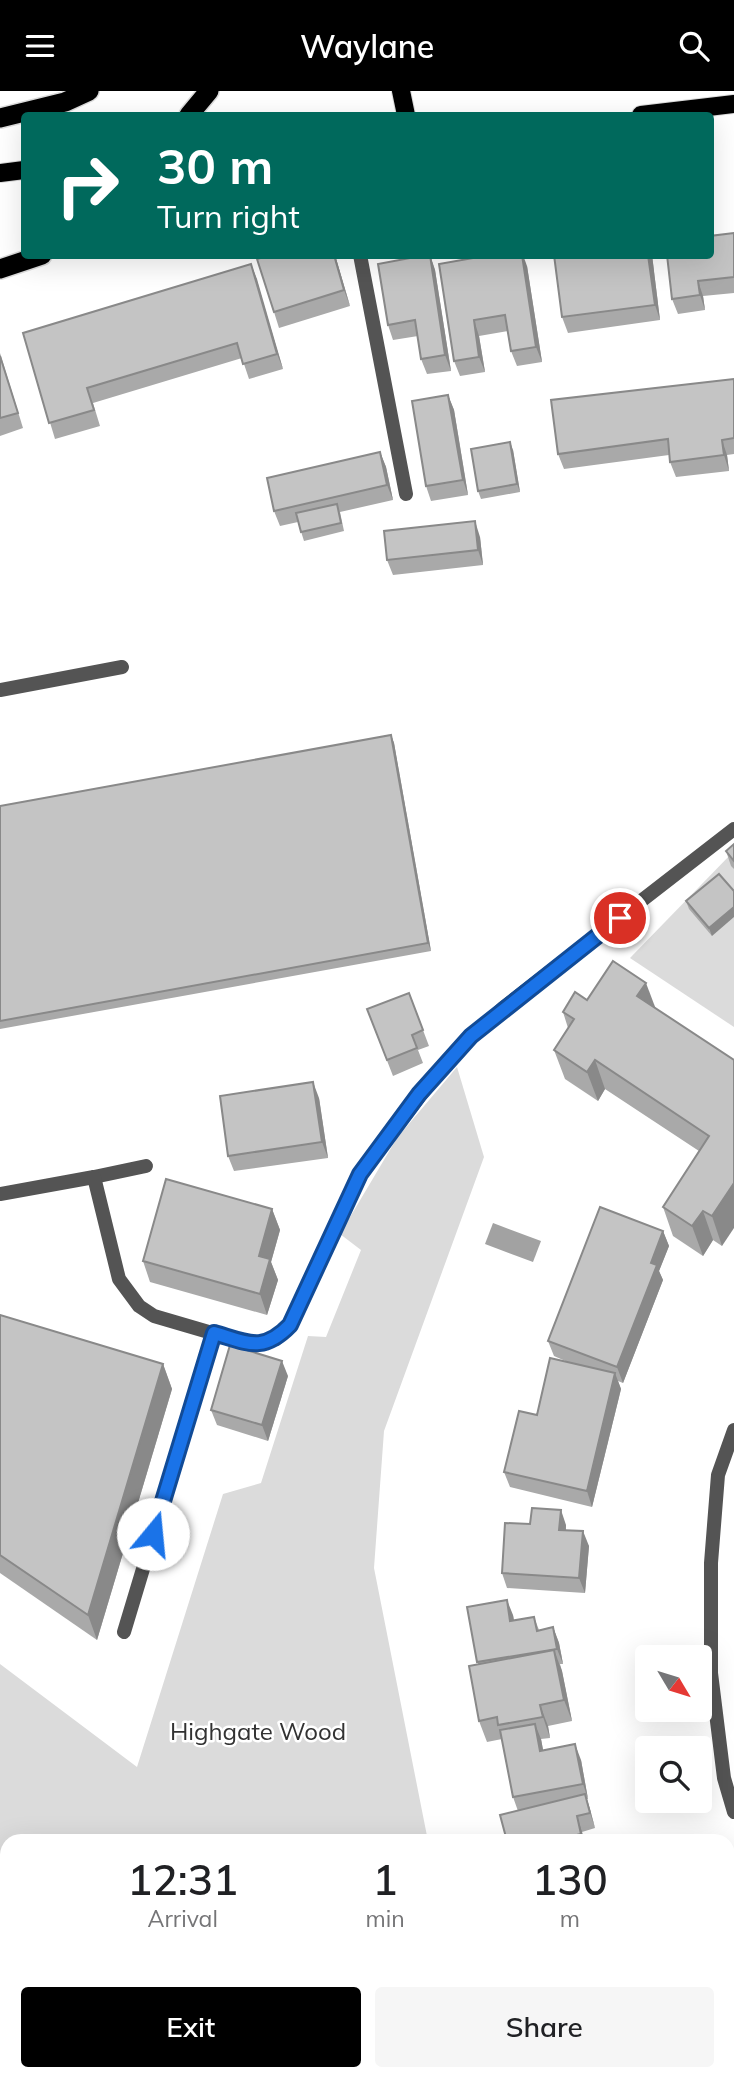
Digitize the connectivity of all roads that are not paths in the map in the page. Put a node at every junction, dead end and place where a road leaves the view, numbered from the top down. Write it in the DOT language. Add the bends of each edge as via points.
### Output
graph roads {
  1 [pos="89,91"];
  2 [pos="209,91"];
  3 [pos="401,91"];
  4 [pos="734,104"];
  5 [pos="24,112"];
  6 [pos="192,112"];
  7 [pos="404,112"];
  8 [pos="666,112"];
  9 [pos="21,113"];
  10 [pos="0,118"];
  11 [pos="21,170"];
  12 [pos="0,173"];
  13 [pos="30,259"];
  14 [pos="361,259"];
  15 [pos="0,269"];
  16 [pos="406,493"];
  17 [pos="122,667"];
  18 [pos="0,690"];
  19 [pos="734,829"];
  20 [pos="146,1166"];
  21 [pos="94,1177"];
  22 [pos="0,1194"];
  23 [pos="214,1333"];
  24 [pos="734,1430"];
  25 [pos="124,1632"];
  26 [pos="734,1812"];
  1 -- 5 [label="highway"];
  2 -- 6 [label="highway"];
  3 -- 7 [label="main road"];
  4 -- 8 [label="main road"];
  9 -- 10 [label="highway"];
  11 -- 12 [label="main road"];
  13 -- 15 [label="highway"];
  14 -- 16 [label="street"];
  17 -- 18 [label="street"];
  19 -- 23 [label="street" via="503,1008 446,1062 360,1174 290,1325 276,1339 253,1345"];
  20 -- 21 [label="street"];
  21 -- 22 [label="street"];
  21 -- 23 [label="street" via="114,1264 128,1293 154,1315"];
  23 -- 25 [label="street"];
  24 -- 26 [label="street" via="718,1475 711,1563 711,1672 724,1778"];
}
